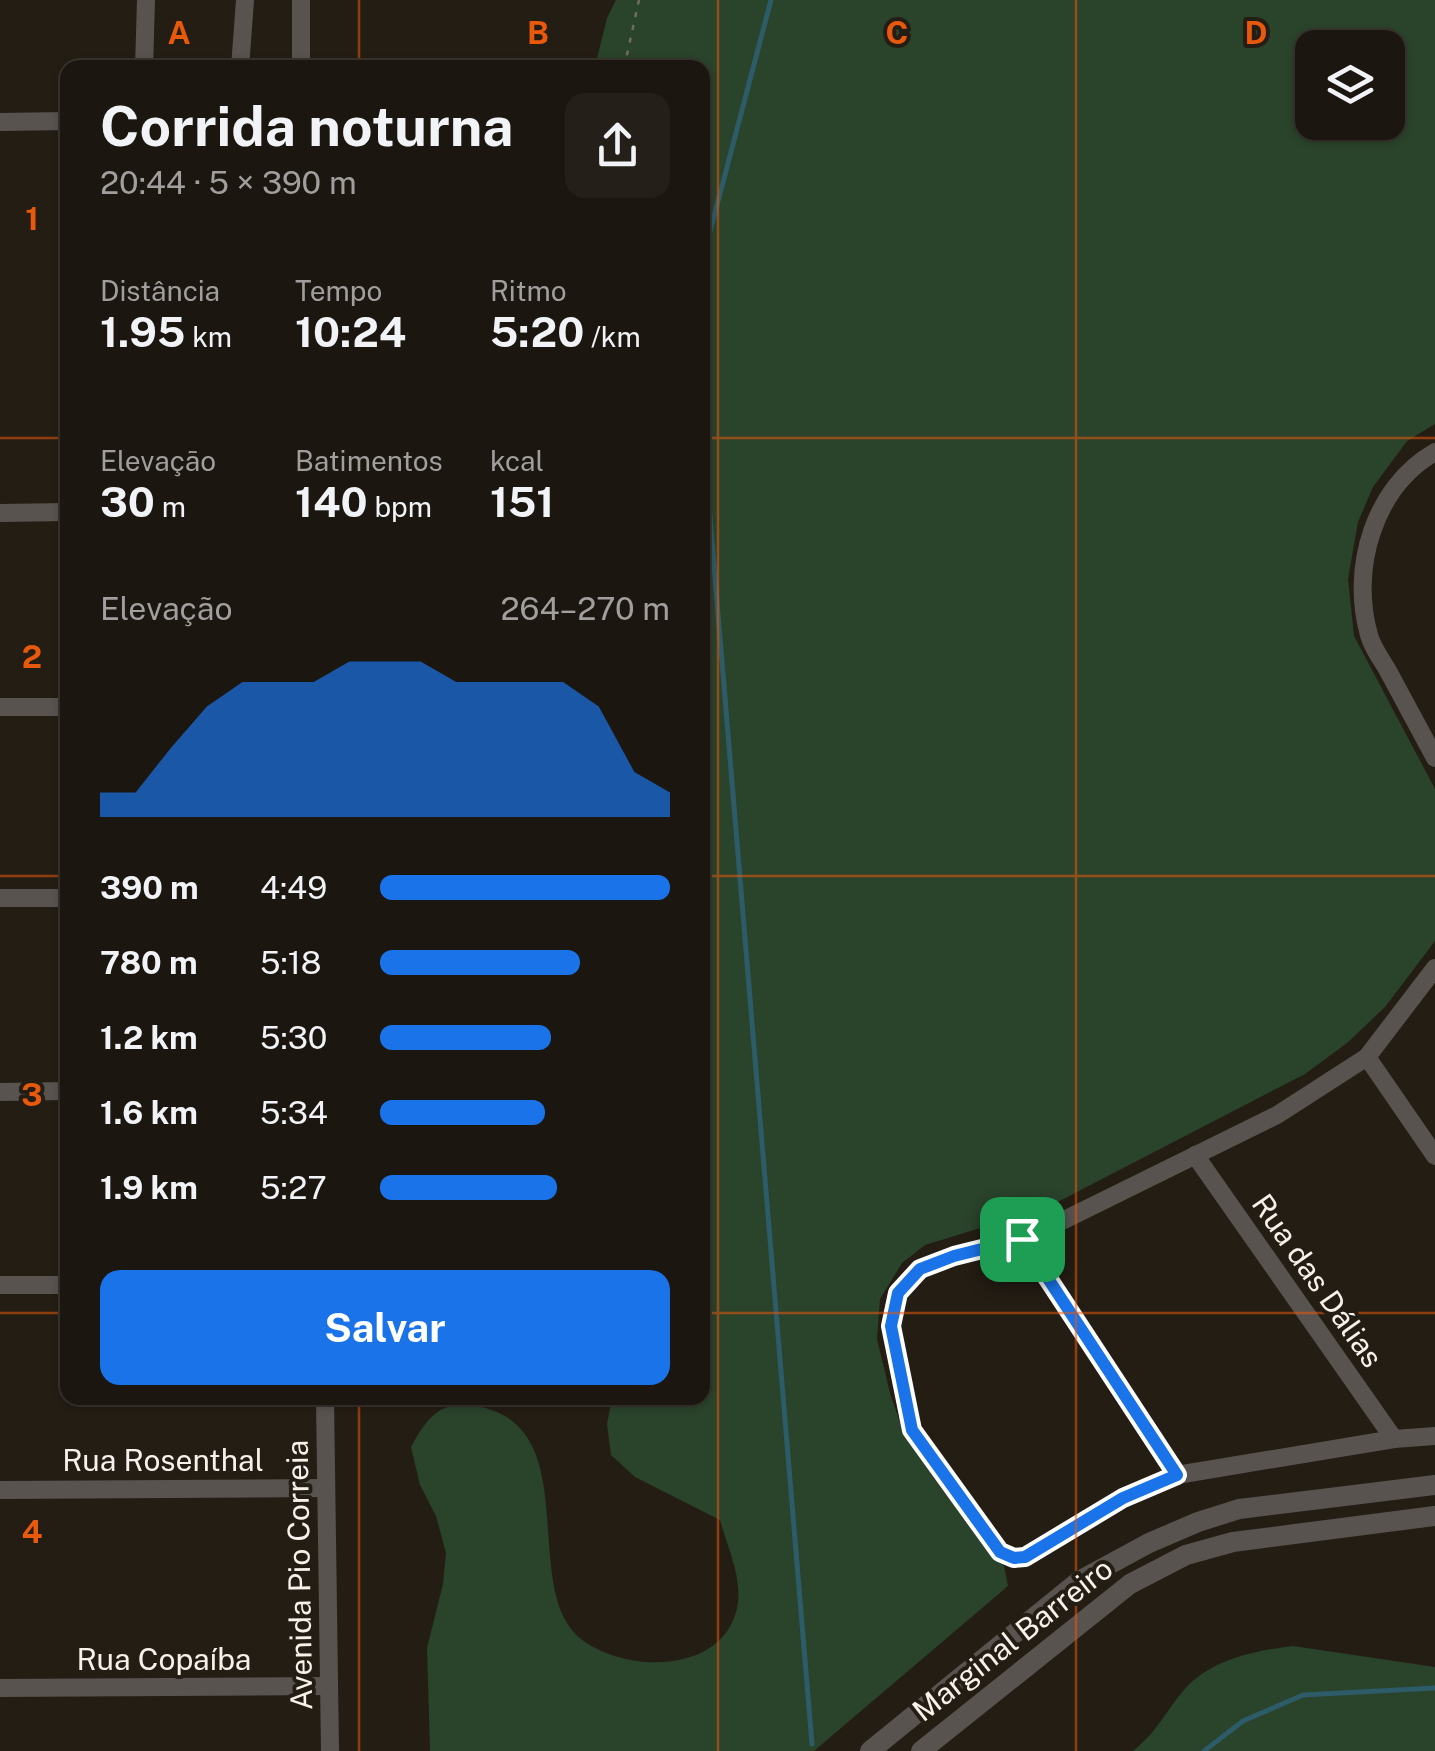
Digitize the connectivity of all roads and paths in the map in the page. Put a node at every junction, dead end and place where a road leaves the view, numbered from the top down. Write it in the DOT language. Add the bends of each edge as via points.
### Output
graph roads {
  1 [pos="146,0"];
  2 [pos="245,0"];
  3 [pos="301,0"];
  4 [pos="639,0"];
  5 [pos="144,60"];
  6 [pos="241,60"];
  7 [pos="301,60"];
  8 [pos="626,60"];
  9 [pos="60,121"];
  10 [pos="0,122"];
  11 [pos="1435,452"];
  12 [pos="60,512"];
  13 [pos="0,513"];
  14 [pos="0,706"];
  15 [pos="60,707"];
  16 [pos="1435,758"];
  17 [pos="0,898"];
  18 [pos="60,898"];
  19 [pos="1435,968"];
  20 [pos="1366,1058"];
  21 [pos="60,1091"];
  22 [pos="0,1092"];
  23 [pos="1195,1155"];
  24 [pos="1435,1156"];
  25 [pos="1022,1239"];
  26 [pos="0,1285"];
  27 [pos="60,1285"];
  28 [pos="325,1405"];
  29 [pos="1435,1436"];
  30 [pos="1394,1439"];
  31 [pos="1177,1475"];
  32 [pos="1435,1485"];
  33 [pos="326,1488"];
  34 [pos="0,1490"];
  35 [pos="1435,1516"];
  36 [pos="328,1686"];
  37 [pos="0,1688"];
  38 [pos="330,1751"];
  39 [pos="870,1751"];
  40 [pos="920,1751"];
  1 -- 5 [label="street"];
  2 -- 6 [label="street"];
  3 -- 7 [label="street"];
  4 -- 8 [label="path"];
  9 -- 10 [label="street"];
  11 -- 16 [label="street" via="1413,465 1385,500 1366,546 1364,589 1369,636"];
  12 -- 13 [label="street"];
  14 -- 15 [label="street"];
  17 -- 18 [label="street"];
  19 -- 20 [label="street"];
  20 -- 23 [label="street" via="1276,1116"];
  20 -- 24 [label="street"];
  21 -- 22 [label="street"];
  23 -- 25 [label="street"];
  23 -- 30 [label="street, Rua das Dálias"];
  25 -- 31 [label="street"];
  25 -- 31 [label="street" via="920,1269 898,1293 891,1326 912,1430 1000,1552 1014,1558"];
  26 -- 27 [label="street"];
  28 -- 33 [label="street, Avenida Pio Correia"];
  29 -- 30 [label="street"];
  30 -- 31 [label="street"];
  32 -- 39 [label="street, Marginal Barreiro" via="1239,1509 1148,1543 1079,1581"];
  33 -- 34 [label="street, Rua Rosenthal"];
  33 -- 36 [label="street, Avenida Pio Correia"];
  35 -- 40 [label="street, Marginal Barreiro" via="1186,1554 1130,1584"];
  36 -- 37 [label="street, Rua Copaíba"];
  36 -- 38 [label="street, Avenida Pio Correia"];
}
